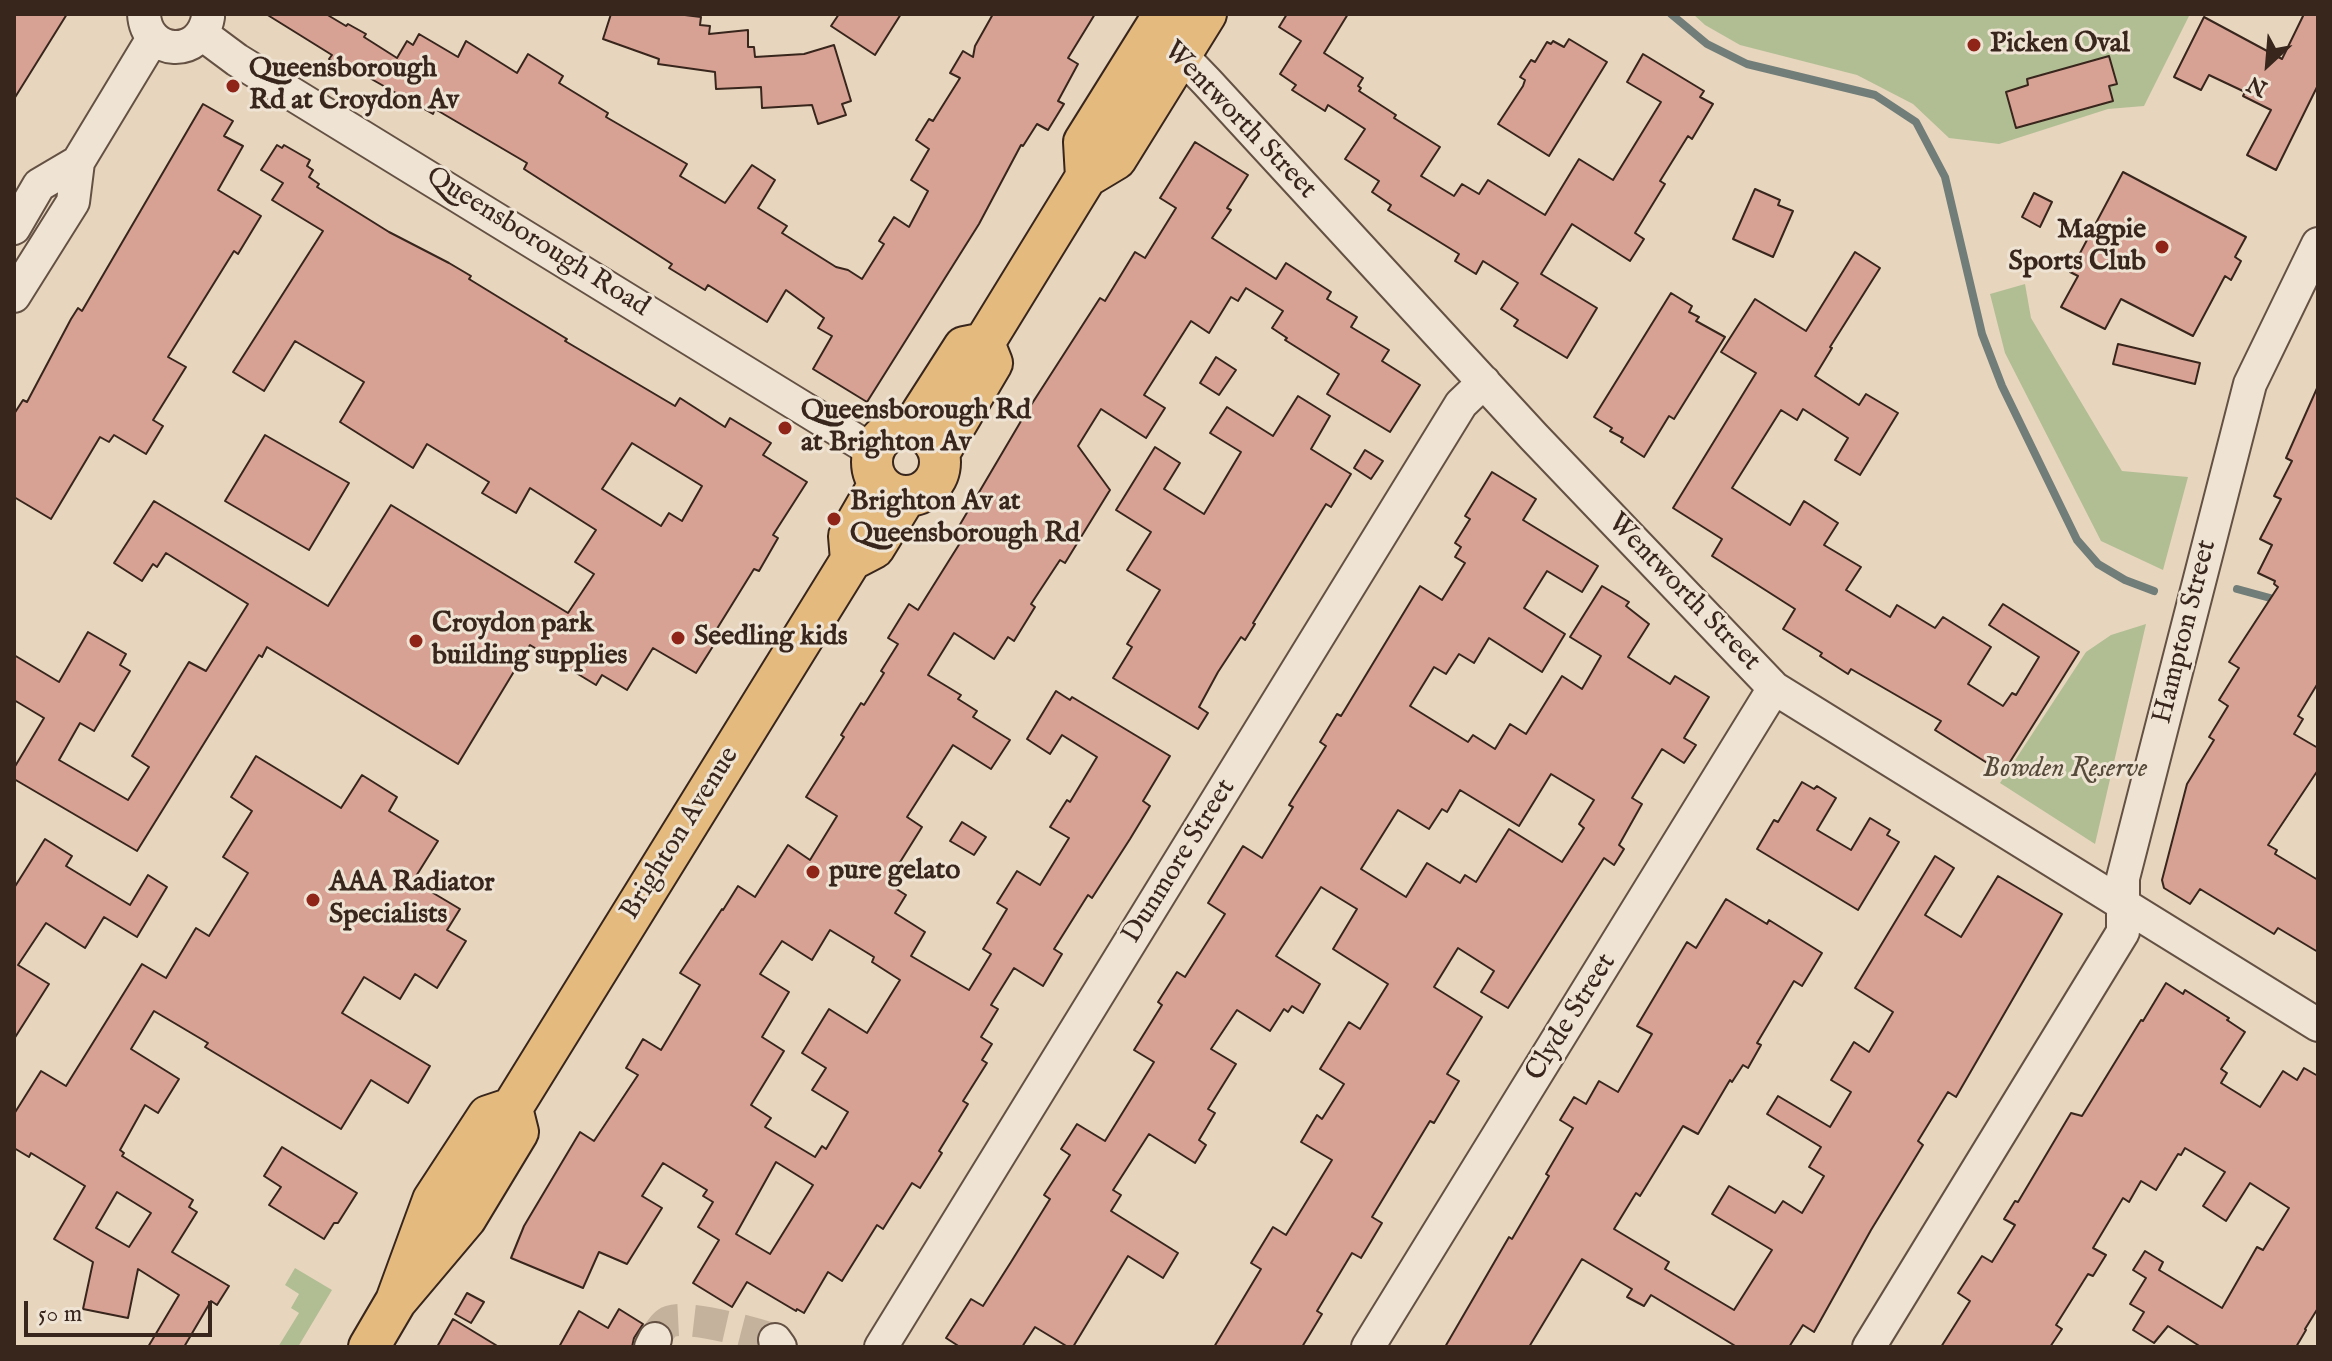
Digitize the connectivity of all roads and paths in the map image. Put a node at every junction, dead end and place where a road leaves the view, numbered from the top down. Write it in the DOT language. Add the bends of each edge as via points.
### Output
graph roads {
  1 [pos="1206,14"];
  2 [pos="205,24"];
  3 [pos="148,26"];
  4 [pos="1166,34"];
  5 [pos="78,162"];
  6 [pos="14,228"];
  7 [pos="2318,244"];
  8 [pos="14,296"];
  9 [pos="1484,382"];
  10 [pos="925,440"];
  11 [pos="886,477"];
  12 [pos="1774,688"];
  13 [pos="2124,905"];
  14 [pos="2318,1025"];
  15 [pos="369,1347"];
  16 [pos="881,1347"];
  17 [pos="1368,1347"];
  18 [pos="1869,1347"];
  1 -- 4 [label="main road"];
  2 -- 3 [label="street" via="195,41 178,47 169,47"];
  2 -- 11 [label="street, Queensborough Road" via="237,60"];
  3 -- 5 [label="street"];
  4 -- 9 [label="street, Wentworth Street"];
  4 -- 10 [label="main road" via="1084,142 1086,177 984,343 964,347"];
  5 -- 6 [label="street" via="39,185"];
  5 -- 8 [label="street" via="73,202"];
  7 -- 13 [label="street, Hampton Street" via="2250,384 2123,878"];
  9 -- 12 [label="street, Wentworth Street"];
  9 -- 16 [label="street, Dunmore Street" via="1461,404"];
  10 -- 11 [label="main road" via="902,428 884,435"];
  10 -- 11 [label="main road" via="940,463 926,490"];
  11 -- 15 [label="main road, Brighton Avenue" via="874,548 851,560 512,1108 488,1116 433,1200 396,1301"];
  12 -- 13 [label="street, Wentworth Street"];
  12 -- 17 [label="street, Clyde Street"];
  13 -- 14 [label="street, Wentworth Street"];
  13 -- 18 [label="street, Hampton Street" via="2120,938"];
}
